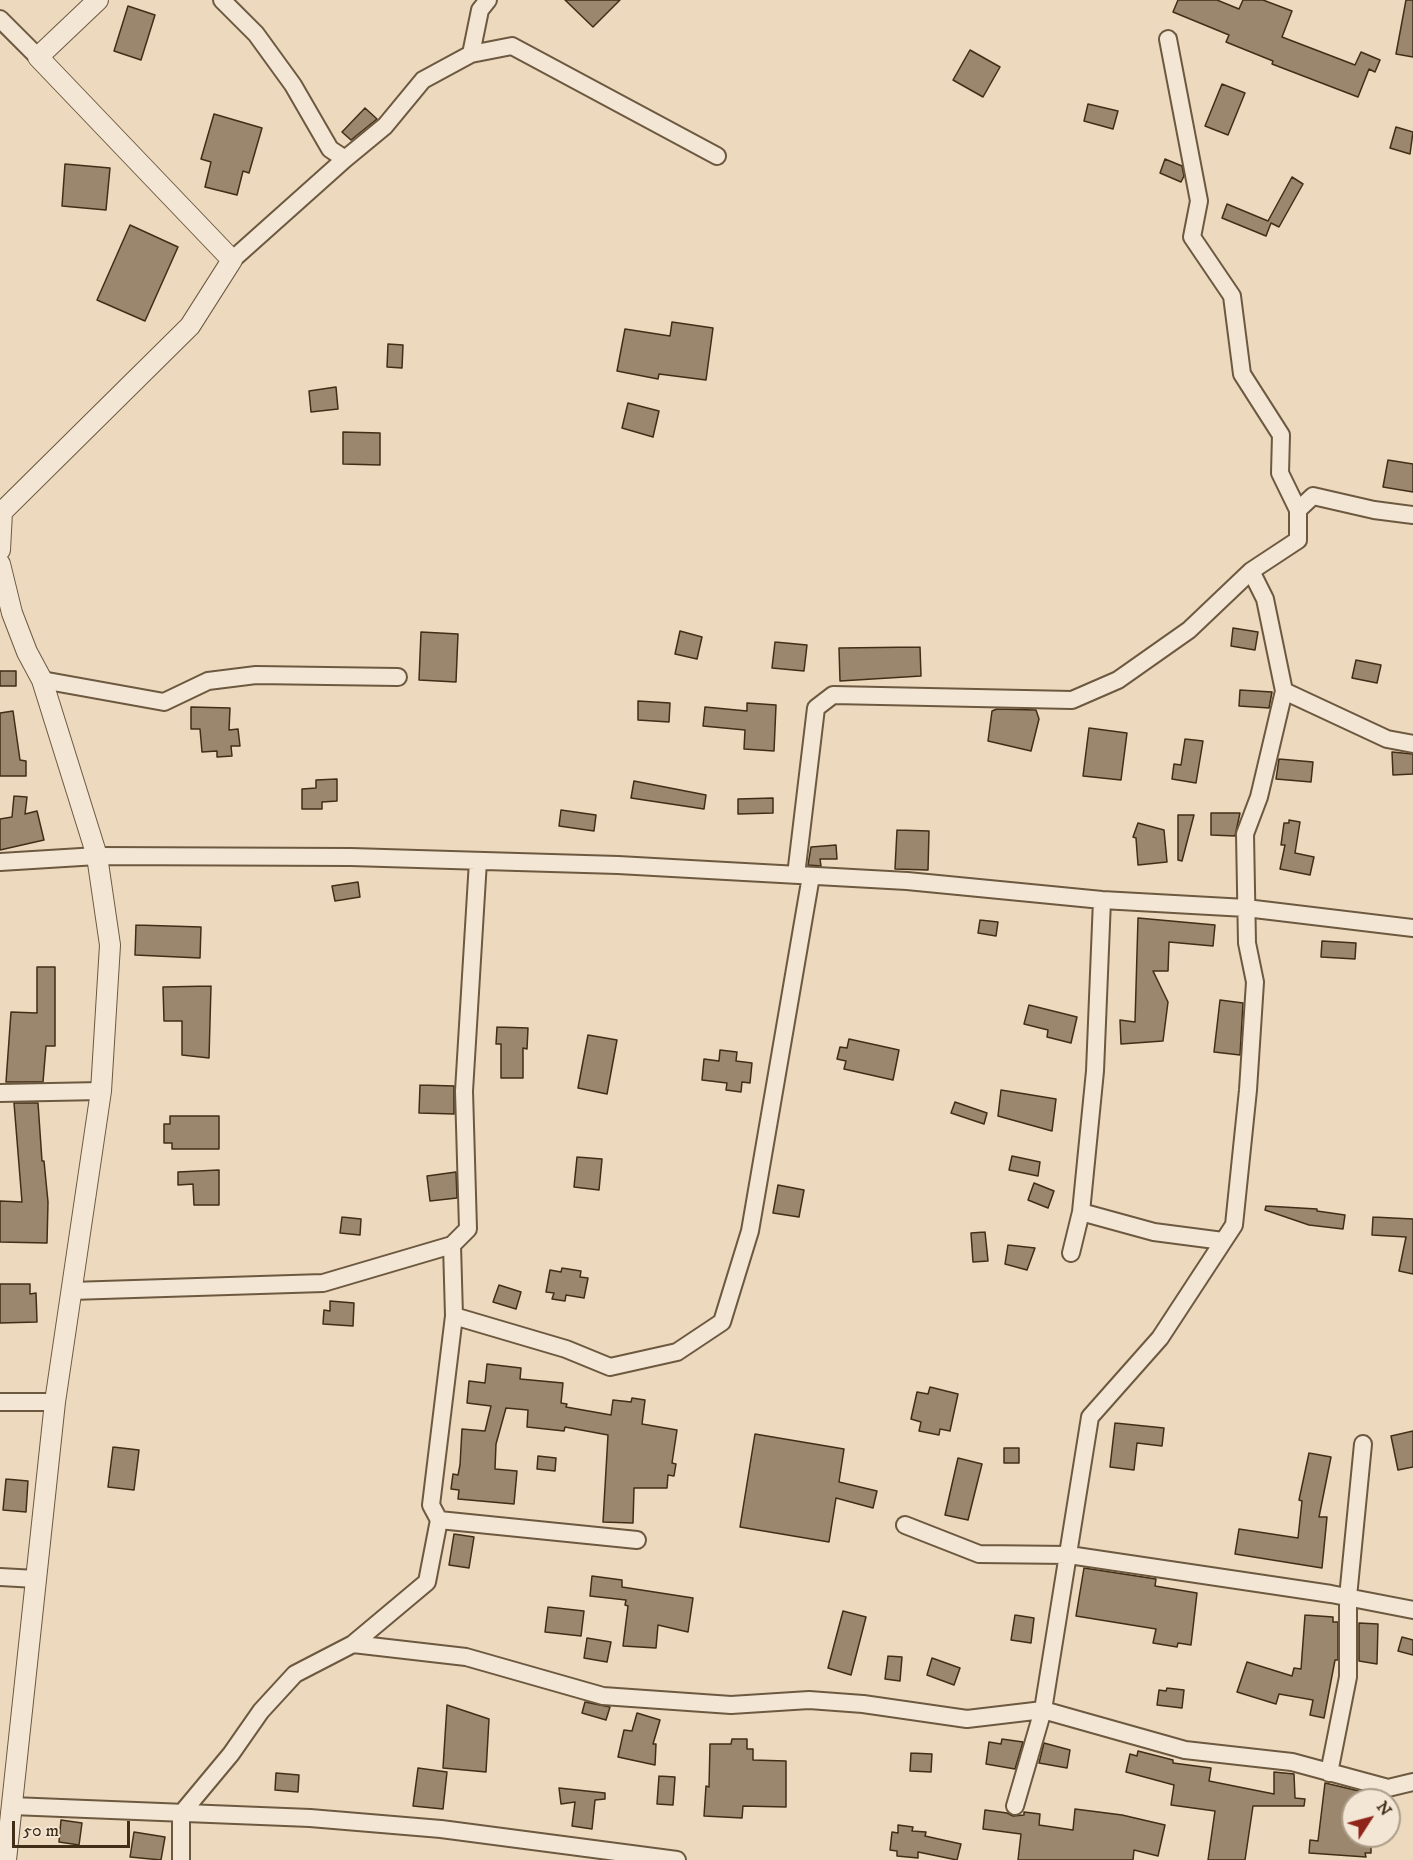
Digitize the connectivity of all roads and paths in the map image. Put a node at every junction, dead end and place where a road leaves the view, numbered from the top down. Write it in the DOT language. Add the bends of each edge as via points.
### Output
graph roads {
  1 [pos="98,0"];
  2 [pos="222,0"];
  3 [pos="488,0"];
  4 [pos="0,19"];
  5 [pos="1168,39"];
  6 [pos="471,54"];
  7 [pos="38,57"];
  8 [pos="717,156"];
  9 [pos="345,159"];
  10 [pos="232,260"];
  11 [pos="1298,510"];
  12 [pos="1413,515"];
  13 [pos="0,550"];
  14 [pos="0,564"];
  15 [pos="1251,571"];
  16 [pos="6,617"];
  17 [pos="398,677"];
  18 [pos="42,680"];
  19 [pos="1284,691"];
  20 [pos="1413,744"];
  21 [pos="97,856"];
  22 [pos="478,861"];
  23 [pos="0,862"];
  24 [pos="803,875"];
  25 [pos="1102,900"];
  26 [pos="1246,908"];
  27 [pos="1413,928"];
  28 [pos="101,1091"];
  29 [pos="0,1093"];
  30 [pos="1081,1212"];
  31 [pos="1223,1241"];
  32 [pos="452,1245"];
  33 [pos="1071,1253"];
  34 [pos="71,1291"];
  35 [pos="454,1316"];
  36 [pos="0,1402"];
  37 [pos="55,1402"];
  38 [pos="1363,1444"];
  39 [pos="439,1520"];
  40 [pos="905,1525"];
  41 [pos="638,1540"];
  42 [pos="1069,1555"];
  43 [pos="0,1576"];
  44 [pos="36,1579"];
  45 [pos="1348,1597"];
  46 [pos="1413,1610"];
  47 [pos="353,1644"];
  48 [pos="1042,1710"];
  49 [pos="1329,1773"];
  50 [pos="1413,1782"];
  51 [pos="12,1806"];
  52 [pos="1015,1806"];
  53 [pos="181,1814"];
  54 [pos="6,1860"];
  55 [pos="181,1860"];
  56 [pos="677,1860"];
  1 -- 7 [label="street"];
  2 -- 9 [label="street" via="256,34 293,85 330,149"];
  3 -- 6 [label="street" via="480,10"];
  4 -- 7 [label="street"];
  5 -- 11 [label="street" via="1199,201 1192,237 1232,296 1242,374 1281,435 1280,473"];
  6 -- 8 [label="street" via="512,46"];
  6 -- 9 [label="street" via="423,80 385,126"];
  7 -- 10 [label="street"];
  9 -- 10 [label="street"];
  10 -- 13 [label="street" via="190,327 2,512"];
  11 -- 12 [label="street" via="1313,496"];
  11 -- 15 [label="street" via="1298,540"];
  14 -- 16 [label="street"];
  15 -- 19 [label="street" via="1265,599"];
  15 -- 24 [label="street" via="1190,630 1118,680 1072,700 832,695 816,708"];
  16 -- 18 [label="street"];
  17 -- 18 [label="street" via="256,675 208,681 164,702"];
  18 -- 21 [label="street"];
  19 -- 20 [label="street" via="1387,739"];
  19 -- 26 [label="street" via="1259,798 1245,834"];
  21 -- 22 [label="street"];
  21 -- 23 [label="street"];
  21 -- 28 [label="street" via="110,945"];
  22 -- 24 [label="street"];
  22 -- 32 [label="street" via="464,1091 468,1229"];
  24 -- 25 [label="street"];
  24 -- 35 [label="street" via="750,1231 722,1322 677,1352 610,1367 566,1349"];
  25 -- 26 [label="street"];
  25 -- 30 [label="street" via="1095,1071"];
  26 -- 27 [label="street"];
  26 -- 31 [label="street" via="1247,943 1255,982 1249,1069 1234,1224"];
  28 -- 29 [label="street"];
  28 -- 34 [label="street"];
  30 -- 31 [label="street" via="1154,1232"];
  30 -- 33 [label="street"];
  31 -- 42 [label="street" via="1160,1338 1090,1417"];
  32 -- 34 [label="street" via="323,1283"];
  32 -- 35 [label="street"];
  34 -- 37 [label="street"];
  35 -- 39 [label="street" via="431,1505"];
  36 -- 37 [label="street"];
  37 -- 44 [label="street"];
  38 -- 45 [label="street"];
  39 -- 41 [label="street"];
  39 -- 47 [label="street" via="427,1582"];
  40 -- 42 [label="street" via="979,1554"];
  42 -- 45 [label="street"];
  42 -- 48 [label="street"];
  43 -- 44 [label="street"];
  44 -- 51 [label="street"];
  45 -- 46 [label="street"];
  45 -- 49 [label="street" via="1348,1677"];
  47 -- 48 [label="street" via="466,1657 603,1696 732,1705 809,1700 967,1719"];
  47 -- 53 [label="street" via="295,1674 261,1711"];
  48 -- 49 [label="street" via="1185,1750 1292,1762"];
  48 -- 52 [label="street"];
  49 -- 50 [label="street" via="1388,1788"];
  51 -- 53 [label="street"];
  51 -- 54 [label="street"];
  53 -- 55 [label="street"];
  53 -- 56 [label="street" via="310,1818 441,1829"];
}
